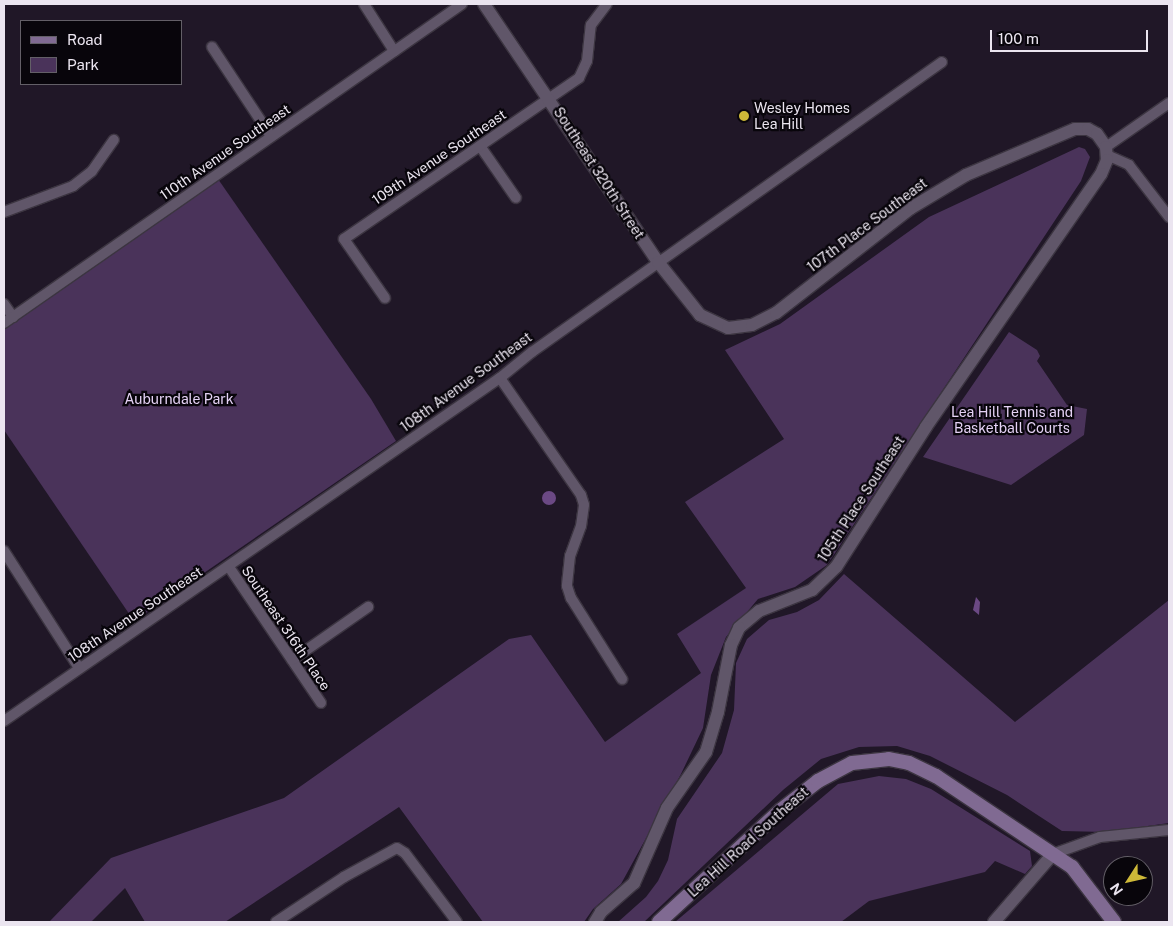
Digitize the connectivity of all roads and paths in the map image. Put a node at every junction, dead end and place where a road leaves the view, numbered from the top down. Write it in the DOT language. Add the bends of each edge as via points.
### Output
graph roads {
  1 [pos="364,4"];
  2 [pos="462,4"];
  3 [pos="484,4"];
  4 [pos="607,4"];
  5 [pos="212,47"];
  6 [pos="394,51"];
  7 [pos="942,62"];
  8 [pos="550,98"];
  9 [pos="1169,104"];
  10 [pos="271,136"];
  11 [pos="114,140"];
  12 [pos="480,146"];
  13 [pos="1106,151"];
  14 [pos="516,198"];
  15 [pos="4,212"];
  16 [pos="1169,217"];
  17 [pos="658,262"];
  18 [pos="385,298"];
  19 [pos="4,304"];
  20 [pos="13,317"];
  21 [pos="4,323"];
  22 [pos="728,328"];
  23 [pos="500,378"];
  24 [pos="4,551"];
  25 [pos="229,567"];
  26 [pos="368,608"];
  27 [pos="292,660"];
  28 [pos="79,668"];
  29 [pos="622,679"];
  30 [pos="321,703"];
  31 [pos="4,721"];
  32 [pos="1169,830"];
  33 [pos="1054,854"];
  34 [pos="276,922"];
  35 [pos="457,922"];
  36 [pos="595,922"];
  37 [pos="659,922"];
  38 [pos="994,922"];
  39 [pos="1114,922"];
  1 -- 6 [label="street"];
  2 -- 6 [label="street, 110th Avenue Southeast"];
  3 -- 8 [label="street, Southeast 320th Street"];
  4 -- 8 [label="street, 109th Avenue Southeast" via="591,25 587,61 579,78"];
  5 -- 10 [label="street"];
  6 -- 10 [label="street, 110th Avenue Southeast"];
  7 -- 17 [label="street, 108th Avenue Southeast"];
  8 -- 12 [label="street, 109th Avenue Southeast"];
  8 -- 17 [label="street, Southeast 320th Street"];
  9 -- 13 [label="street"];
  10 -- 20 [label="street, 110th Avenue Southeast"];
  11 -- 15 [label="street" via="92,170 72,186"];
  12 -- 14 [label="street"];
  12 -- 18 [label="street, 109th Avenue Southeast" via="344,239"];
  13 -- 16 [label="street" via="1129,165"];
  13 -- 22 [label="street, 107th Place Southeast" via="1097,134 1088,129 1075,129 966,176 911,208 776,313 752,325"];
  13 -- 36 [label="street, 105th Place Southeast" via="1105,167 1091,190 926,427 836,566 812,590 759,611 739,628 731,645 718,712 706,752 667,808 632,885 601,912"];
  17 -- 22 [label="street, Southeast 320th Street" via="700,315"];
  17 -- 23 [label="street, 108th Avenue Southeast"];
  19 -- 20 [label="street"];
  20 -- 21 [label="street, 110th Avenue Southeast"];
  23 -- 25 [label="street, 108th Avenue Southeast"];
  23 -- 29 [label="street" via="581,495 584,505 581,526 570,556 567,586 571,598"];
  24 -- 28 [label="street"];
  25 -- 27 [label="street, Southeast 316th Place"];
  25 -- 28 [label="street, 108th Avenue Southeast"];
  26 -- 27 [label="street"];
  27 -- 30 [label="street, Southeast 316th Place"];
  28 -- 31 [label="street, 108th Avenue Southeast"];
  32 -- 33 [label="street" via="1100,837"];
  33 -- 37 [label="main road, Lea Hill Road Southeast" via="936,776 909,763 868,760 836,770 801,793"];
  33 -- 38 [label="street"];
  33 -- 39 [label="main road" via="1072,867"];
  34 -- 35 [label="street" via="344,877 397,848 405,853"];
}
